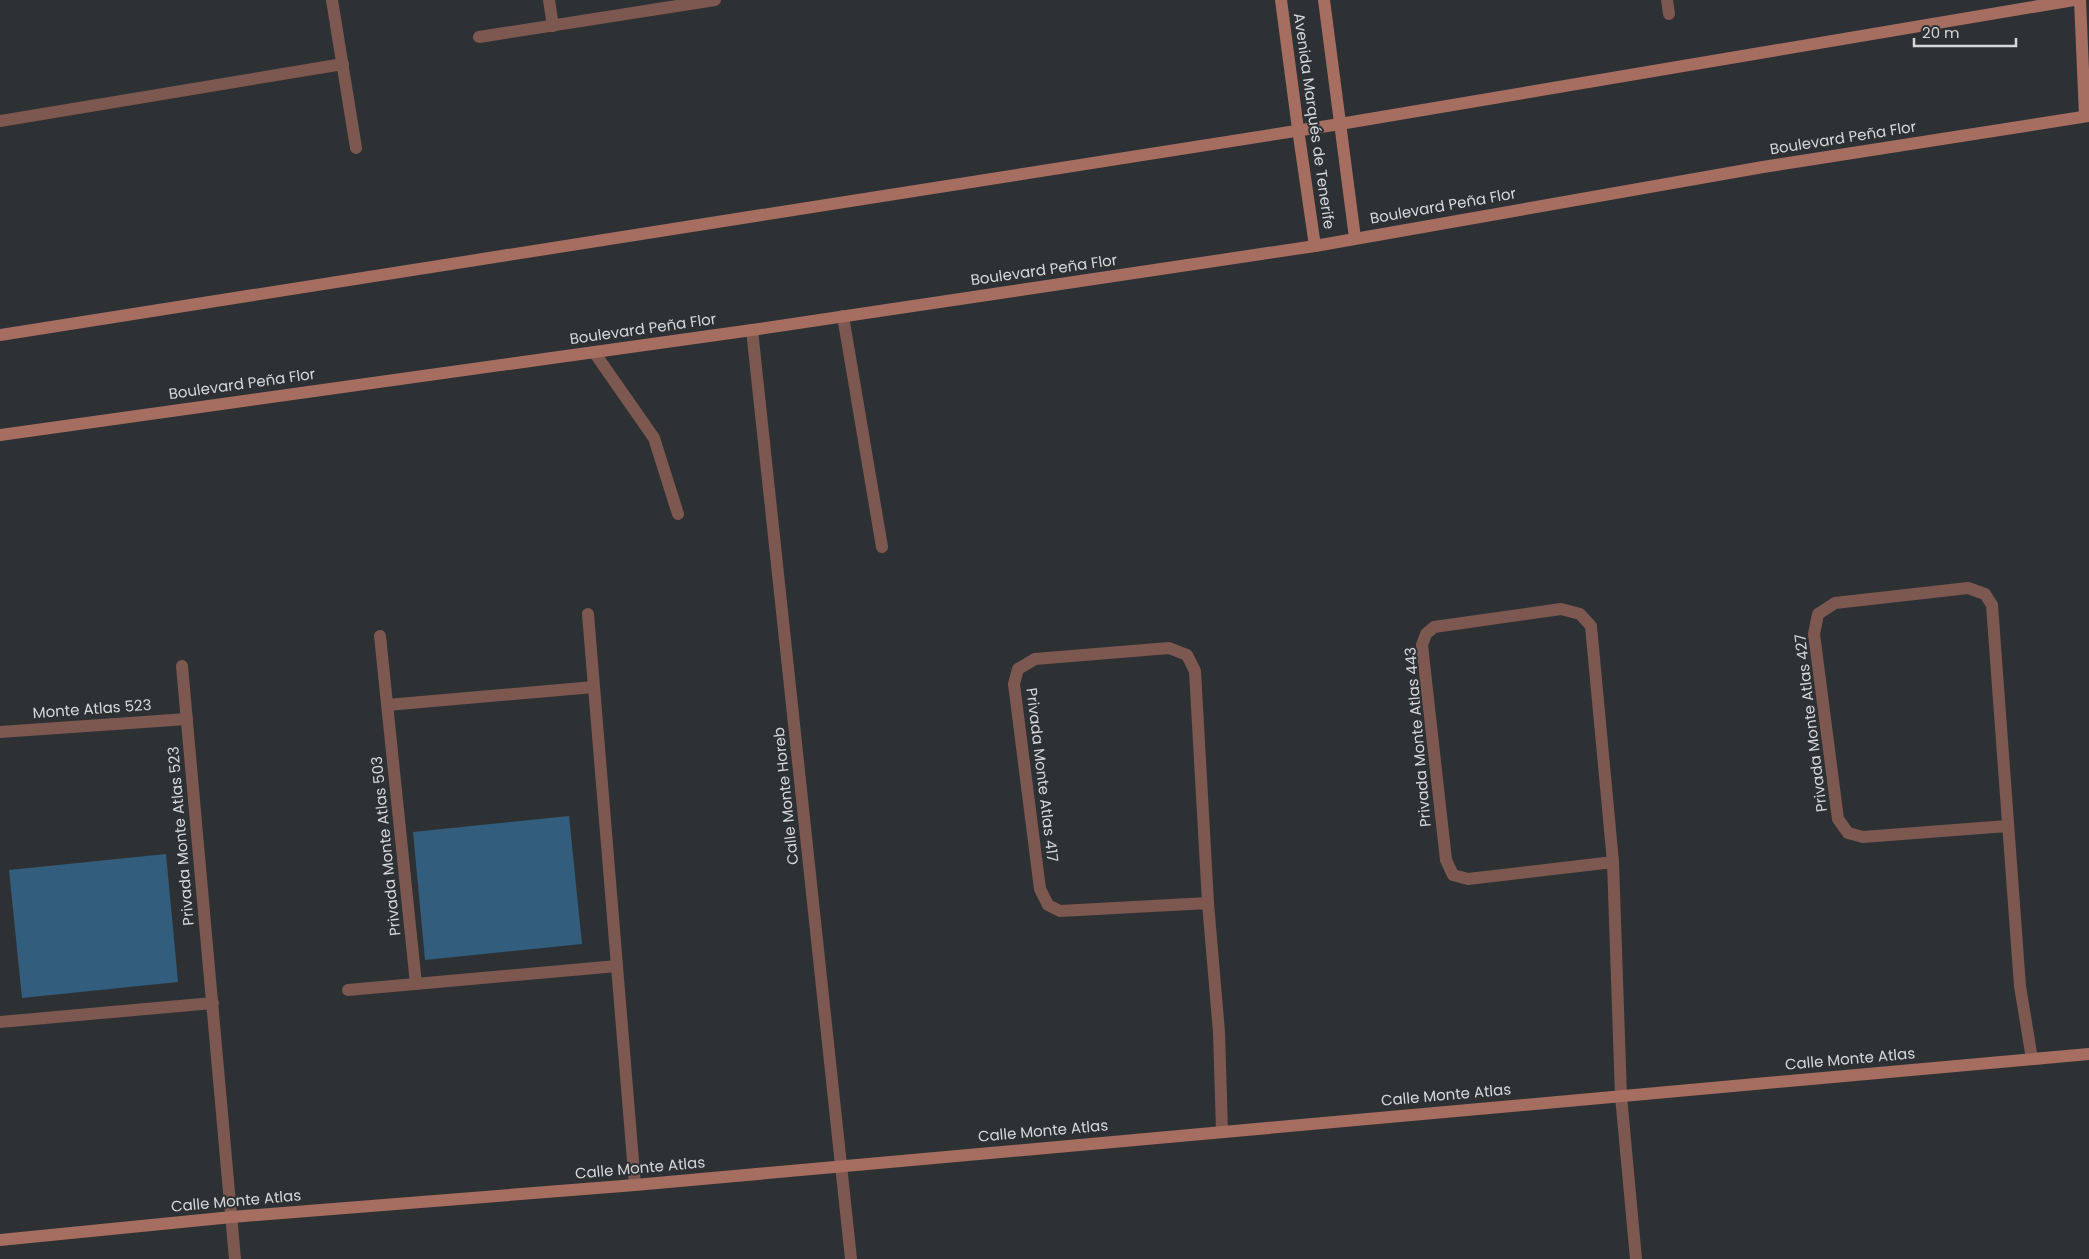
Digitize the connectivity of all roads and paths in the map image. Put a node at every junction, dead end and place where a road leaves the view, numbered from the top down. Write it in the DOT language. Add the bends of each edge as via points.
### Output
graph roads {
  1 [pos="332,0"];
  2 [pos="549,0"];
  3 [pos="714,0"];
  4 [pos="1281,0"];
  5 [pos="1324,0"];
  6 [pos="1668,0"];
  7 [pos="2074,0"];
  8 [pos="2080,0"];
  9 [pos="1669,14"];
  10 [pos="553,26"];
  11 [pos="479,37"];
  12 [pos="343,64"];
  13 [pos="2087,116"];
  14 [pos="0,121"];
  15 [pos="1340,124"];
  16 [pos="1298,130"];
  17 [pos="356,148"];
  18 [pos="1355,238"];
  19 [pos="1315,246"];
  20 [pos="843,316"];
  21 [pos="752,330"];
  22 [pos="0,336"];
  23 [pos="594,352"];
  24 [pos="0,434"];
  25 [pos="678,514"];
  26 [pos="882,547"];
  27 [pos="588,614"];
  28 [pos="380,636"];
  29 [pos="182,666"];
  30 [pos="594,687"];
  31 [pos="387,704"];
  32 [pos="187,719"];
  33 [pos="0,732"];
  34 [pos="2007,826"];
  35 [pos="1613,862"];
  36 [pos="1208,903"];
  37 [pos="617,966"];
  38 [pos="416,984"];
  39 [pos="348,990"];
  40 [pos="213,1003"];
  41 [pos="0,1016"];
  42 [pos="0,1022"];
  43 [pos="2089,1054"];
  44 [pos="2032,1059"];
  45 [pos="1621,1096"];
  46 [pos="1222,1131"];
  47 [pos="843,1165"];
  48 [pos="635,1185"];
  49 [pos="232,1217"];
  50 [pos="0,1240"];
  51 [pos="235,1259"];
  52 [pos="852,1259"];
  53 [pos="1636,1259"];
  1 -- 12 [label="street"];
  2 -- 10 [label="street"];
  3 -- 10 [label="street"];
  4 -- 16 [label="main road, Avenida Marqués de Tenerife"];
  5 -- 15 [label="main road, Avenida Marqués de Tenerife"];
  6 -- 9 [label="street"];
  7 -- 15 [label="main road"];
  8 -- 13 [label="main road"];
  10 -- 11 [label="street"];
  12 -- 14 [label="street"];
  12 -- 17 [label="street"];
  13 -- 18 [label="main road, Boulevard Peña Flor" via="1753,168"];
  15 -- 16 [label="main road"];
  15 -- 18 [label="main road, Avenida Marqués de Tenerife"];
  16 -- 19 [label="main road, Avenida Marqués de Tenerife"];
  16 -- 22 [label="main road"];
  18 -- 19 [label="main road, Boulevard Peña Flor"];
  19 -- 20 [label="main road, Boulevard Peña Flor"];
  20 -- 21 [label="main road, Boulevard Peña Flor"];
  20 -- 26 [label="street"];
  21 -- 23 [label="main road, Boulevard Peña Flor"];
  21 -- 47 [label="street, Calle Monte Horeb"];
  23 -- 24 [label="main road, Boulevard Peña Flor"];
  23 -- 25 [label="street" via="654,438"];
  27 -- 30 [label="street"];
  28 -- 31 [label="street, Privada Monte Atlas 503"];
  29 -- 32 [label="street, Privada Monte Atlas 523"];
  30 -- 31 [label="street"];
  30 -- 37 [label="street"];
  31 -- 38 [label="street, Privada Monte Atlas 503"];
  32 -- 33 [label="street, Monte Atlas 523"];
  32 -- 40 [label="street, Privada Monte Atlas 523"];
  34 -- 34 [label="street, Privada Monte Atlas 427" via="1992,605 1984,594 1968,588 1835,603 1818,614 1814,634 1838,819 1848,833 1863,837"];
  34 -- 44 [label="street, Privada Monte Atlas 427" via="2020,986"];
  35 -- 35 [label="street, Privada Monte Atlas 443" via="1591,626 1580,614 1561,609 1434,627 1426,634 1422,645 1446,860 1453,875 1468,878"];
  35 -- 45 [label="street, Privada Monte Atlas 443"];
  36 -- 36 [label="street, Privada Monte Atlas 417" via="1195,671 1187,655 1169,648 1150,649 1035,660 1018,670 1014,684 1040,889 1048,905 1060,911"];
  36 -- 46 [label="street, Privada Monte Atlas 417" via="1219,1032"];
  37 -- 38 [label="street"];
  37 -- 48 [label="street"];
  38 -- 39 [label="street"];
  40 -- 42 [label="street"];
  40 -- 49 [label="street, Privada Monte Atlas 523"];
  41 -- 42 [label="street"];
  43 -- 44 [label="main road, Calle Monte Atlas"];
  44 -- 45 [label="main road, Calle Monte Atlas"];
  45 -- 46 [label="main road, Calle Monte Atlas"];
  45 -- 53 [label="street, Privada Monte Atlas 443"];
  46 -- 47 [label="main road, Calle Monte Atlas"];
  47 -- 48 [label="main road, Calle Monte Atlas"];
  47 -- 52 [label="street, Calle Monte Horeb"];
  48 -- 49 [label="main road, Calle Monte Atlas"];
  49 -- 50 [label="main road, Calle Monte Atlas"];
  49 -- 51 [label="street, Privada Monte Atlas 523"];
}
